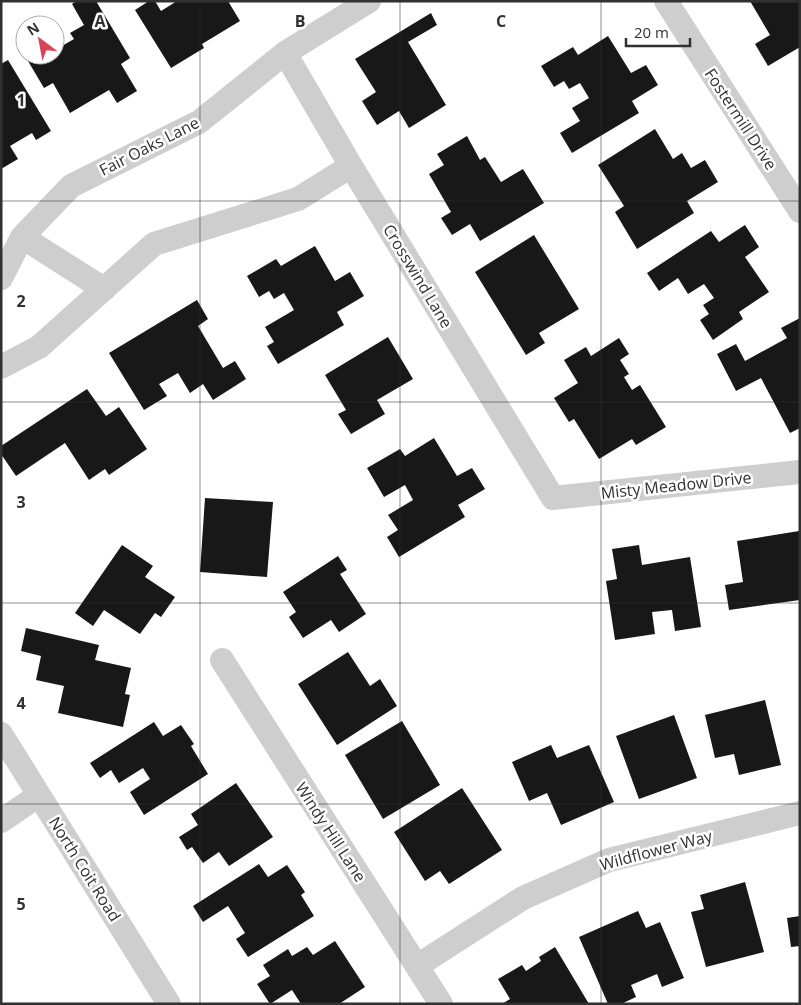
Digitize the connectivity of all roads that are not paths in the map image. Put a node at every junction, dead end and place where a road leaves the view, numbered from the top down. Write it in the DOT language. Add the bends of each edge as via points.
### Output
graph roads {
  1 [pos="369,1"];
  2 [pos="666,1"];
  3 [pos="285,53"];
  4 [pos="351,166"];
  5 [pos="800,211"];
  6 [pos="22,238"];
  7 [pos="1,278"];
  8 [pos="104,289"];
  9 [pos="1,367"];
  10 [pos="800,472"];
  11 [pos="553,498"];
  12 [pos="222,660"];
  13 [pos="1,734"];
  14 [pos="39,795"];
  15 [pos="800,813"];
  16 [pos="1,821"];
  17 [pos="418,966"];
  18 [pos="169,1004"];
  19 [pos="441,1004"];
  1 -- 3 [label="street, Fair Oaks Lane"];
  2 -- 5 [label="street, Fostermill Drive"];
  3 -- 4 [label="street, Crosswind Lane"];
  3 -- 6 [label="street, Fair Oaks Lane" via="199,122 71,186"];
  4 -- 8 [label="street" via="298,200 154,244"];
  4 -- 11 [label="street, Crosswind Lane"];
  6 -- 7 [label="street, Fair Oaks Lane"];
  6 -- 8 [label="street"];
  8 -- 9 [label="street" via="39,347"];
  10 -- 11 [label="street, Misty Meadow Drive"];
  12 -- 17 [label="street, Windy Hill Lane"];
  13 -- 14 [label="street, North Coit Road"];
  14 -- 16 [label="street"];
  14 -- 18 [label="street, North Coit Road"];
  15 -- 17 [label="street, Wildflower Way" via="609,860 523,898"];
  17 -- 19 [label="street, Windy Hill Lane"];
}
